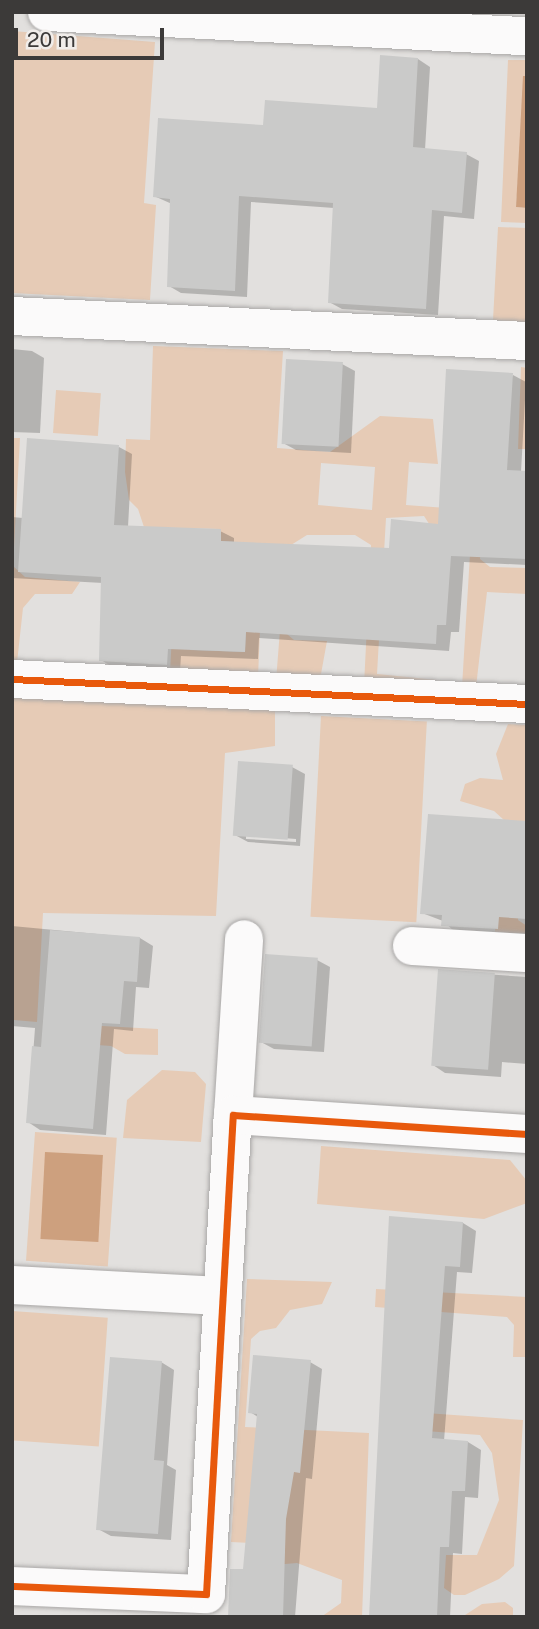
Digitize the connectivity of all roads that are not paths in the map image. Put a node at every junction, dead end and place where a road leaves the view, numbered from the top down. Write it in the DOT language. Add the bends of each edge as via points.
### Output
graph roads {
  1 [pos="47,12"];
  2 [pos="527,36"];
  3 [pos="12,316"];
  4 [pos="527,341"];
  5 [pos="12,679"];
  6 [pos="527,704"];
  7 [pos="244,939"];
  8 [pos="412,946"];
  9 [pos="527,953"];
  10 [pos="233,1115"];
  11 [pos="527,1134"];
  12 [pos="12,1285"];
  13 [pos="221,1296"];
  14 [pos="12,1586"];
  15 [pos="206,1605"];
  1 -- 2 [label="street"];
  3 -- 4 [label="street"];
  5 -- 6 [label="street"];
  7 -- 10 [label="street"];
  8 -- 9 [label="street"];
  10 -- 11 [label="street"];
  10 -- 13 [label="street"];
  12 -- 13 [label="street"];
  13 -- 15 [label="street"];
  14 -- 15 [label="street"];
}
